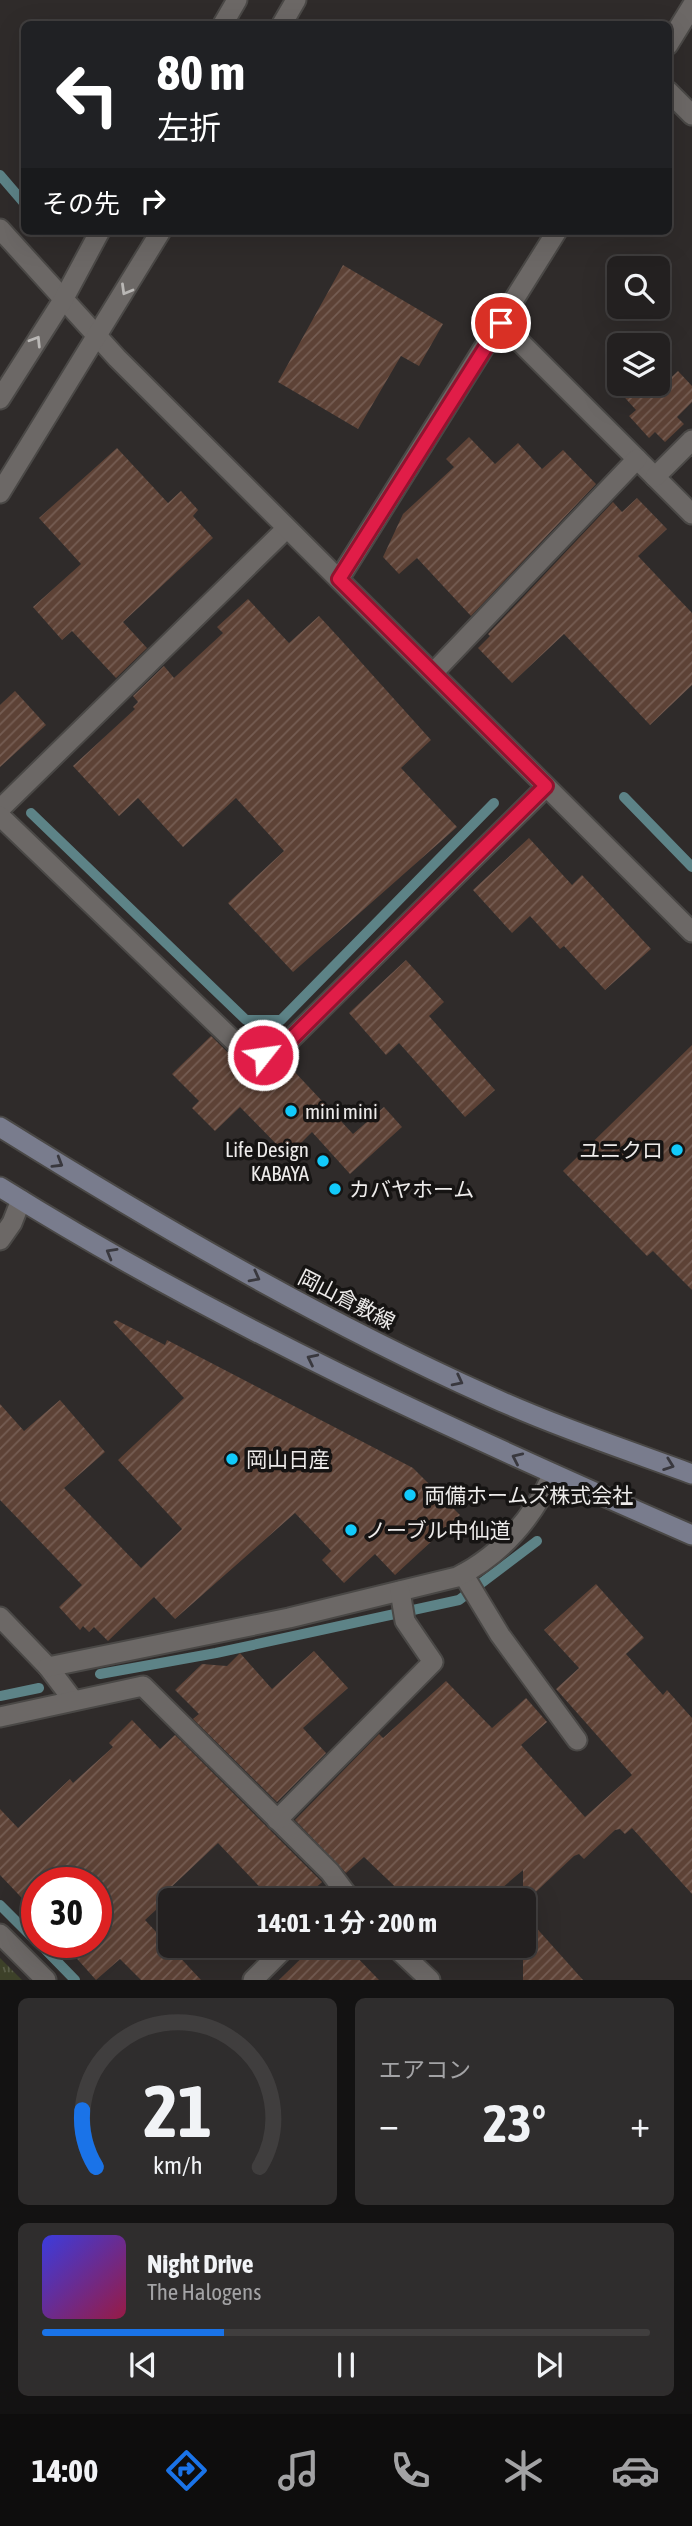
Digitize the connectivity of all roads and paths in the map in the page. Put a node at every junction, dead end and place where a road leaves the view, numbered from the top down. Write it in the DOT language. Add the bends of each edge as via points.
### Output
graph roads {
  1 [pos="237,0"];
  2 [pos="296,0"];
  3 [pos="692,6"];
  4 [pos="225,21"];
  5 [pos="284,21"];
  6 [pos="672,38"];
  7 [pos="672,95"];
  8 [pos="692,115"];
  9 [pos="0,229"];
  10 [pos="98,235"];
  11 [pos="159,235"];
  12 [pos="554,235"];
  13 [pos="63,300"];
  14 [pos="501,323"];
  15 [pos="98,337"];
  16 [pos="0,399"];
  17 [pos="692,440"];
  18 [pos="637,459"];
  19 [pos="655,477"];
  20 [pos="0,493"];
  21 [pos="692,514"];
  22 [pos="286,529"];
  23 [pos="339,579"];
  24 [pos="433,673"];
  25 [pos="546,786"];
  26 [pos="0,809"];
  27 [pos="0,816"];
  28 [pos="692,932"];
  29 [pos="0,1127"];
  30 [pos="0,1187"];
  31 [pos="21,1200"];
  32 [pos="0,1240"];
  33 [pos="553,1474"];
  34 [pos="692,1474"];
  35 [pos="692,1535"];
  36 [pos="469,1586"];
  37 [pos="403,1606"];
  38 [pos="0,1617"];
  39 [pos="48,1667"];
  40 [pos="73,1700"];
  41 [pos="0,1717"];
  42 [pos="577,1740"];
  43 [pos="277,1820"];
  44 [pos="337,1888"];
  45 [pos="0,1934"];
  46 [pos="275,1958"];
  47 [pos="407,1958"];
  48 [pos="46,1980"];
  49 [pos="253,1980"];
  50 [pos="430,1980"];
  1 -- 4 [label="street"];
  2 -- 5 [label="street"];
  3 -- 6 [label="street"];
  7 -- 8 [label="street"];
  9 -- 13 [label="street"];
  10 -- 13 [label="street"];
  11 -- 15 [label="street, one-way"];
  12 -- 14 [label="street"];
  13 -- 15 [label="street"];
  16 -- 13 [label="street, one-way"];
  14 -- 18 [label="street"];
  14 -- 23 [label="street"];
  15 -- 20 [label="street"];
  15 -- 22 [label="street"];
  17 -- 19 [label="street"];
  18 -- 19 [label="street"];
  18 -- 24 [label="street"];
  19 -- 21 [label="street"];
  22 -- 23 [label="street"];
  22 -- 26 [label="street"];
  23 -- 24 [label="street"];
  24 -- 25 [label="street"];
  25 -- 27 [label="street" via="281,1049 263,1055 237,1044"];
  25 -- 28 [label="street"];
  29 -- 34 [label="main road, 岡山倉敷線, one-way" via="236,1267 488,1396"];
  30 -- 31 [label="main road"];
  31 -- 32 [label="street"];
  33 -- 31 [label="main road, one-way" via="155,1279"];
  33 -- 35 [label="main road"];
  33 -- 36 [label="street" via="537,1507 479,1566"];
  36 -- 37 [label="street"];
  36 -- 42 [label="street"];
  37 -- 39 [label="street" via="289,1618"];
  37 -- 43 [label="street" via="433,1662"];
  38 -- 39 [label="street"];
  39 -- 40 [label="street"];
  40 -- 41 [label="street"];
  40 -- 43 [label="street" via="143,1686"];
  43 -- 44 [label="street" via="330,1872"];
  45 -- 48 [label="street"];
  46 -- 49 [label="street"];
  47 -- 50 [label="street"];
}
